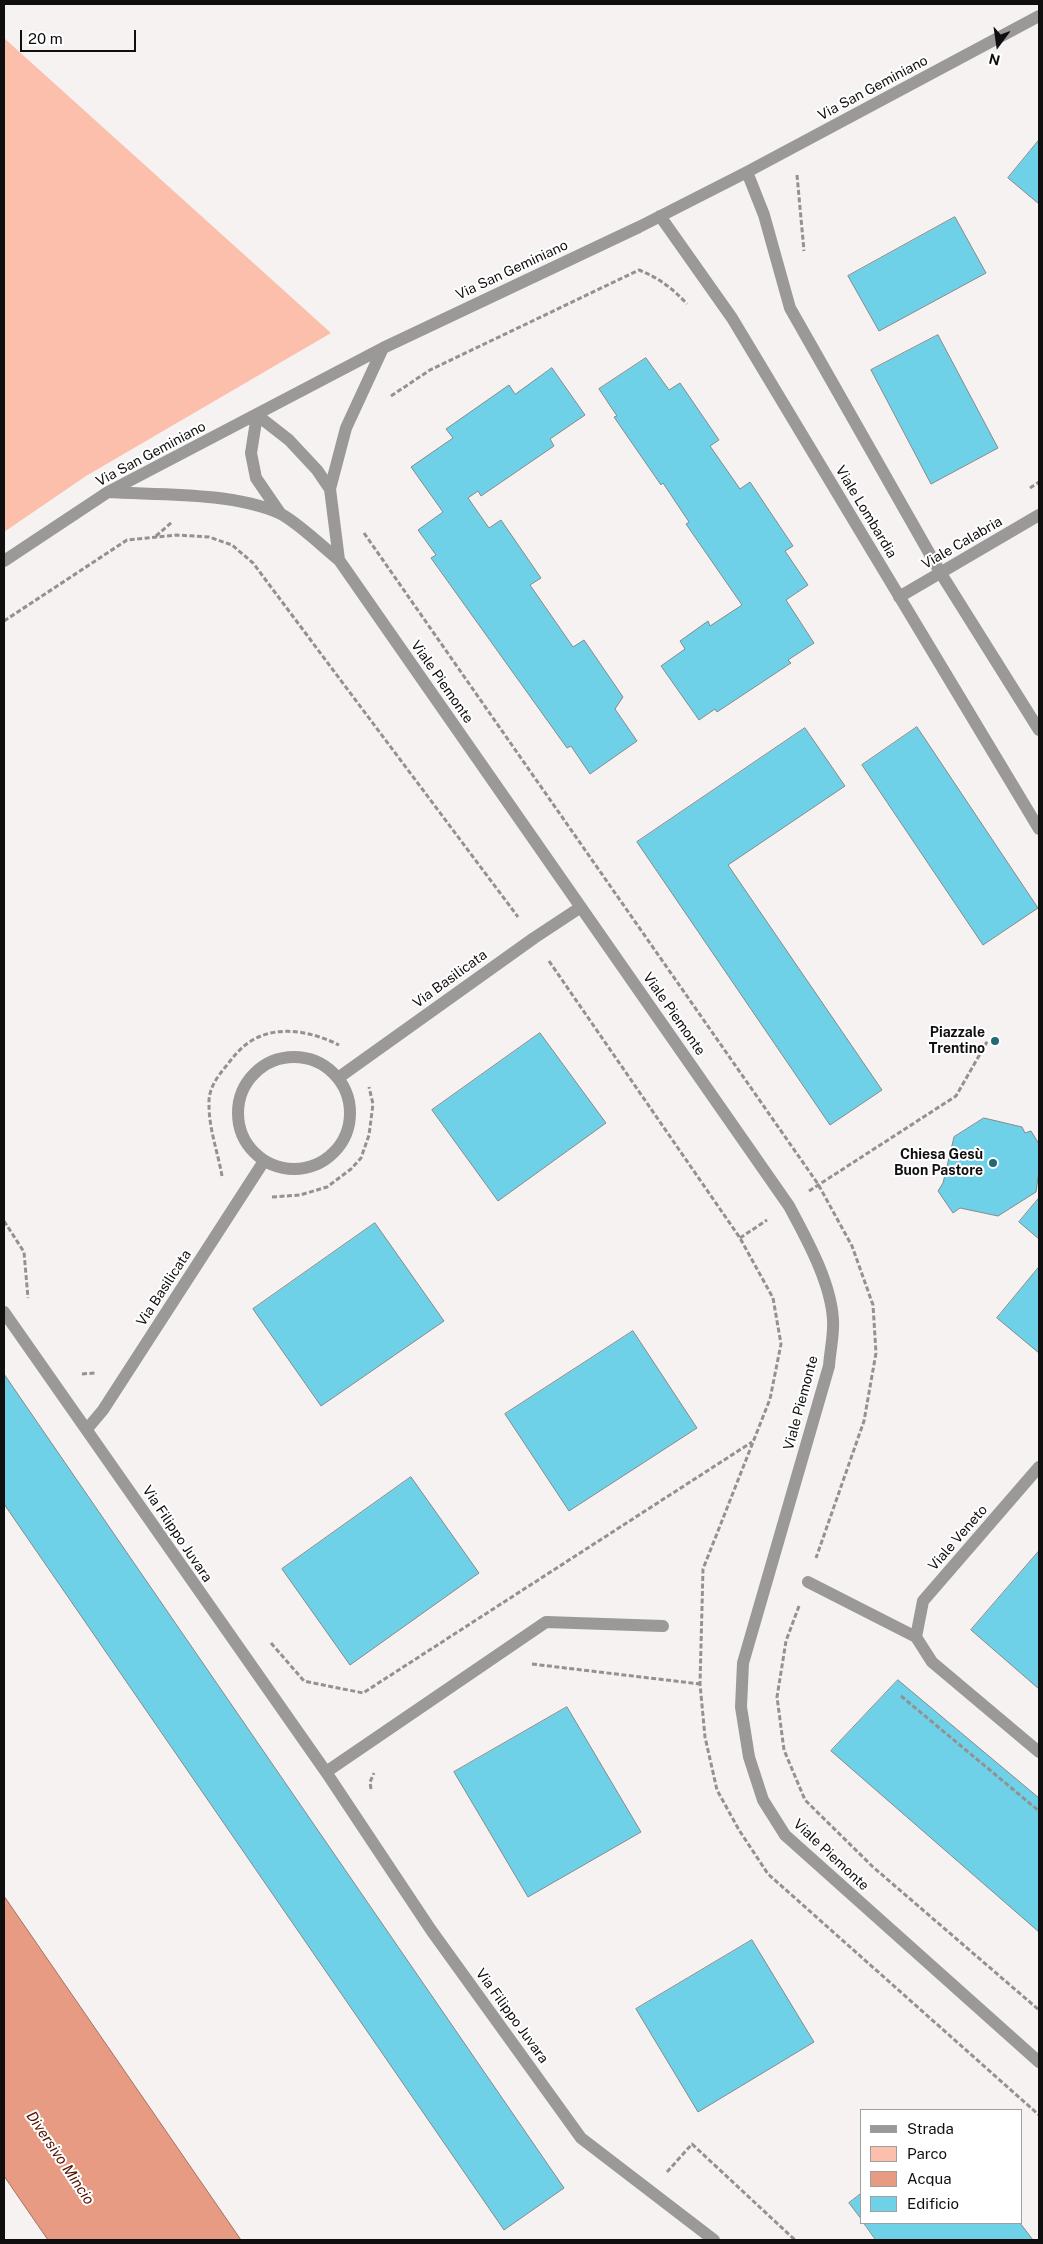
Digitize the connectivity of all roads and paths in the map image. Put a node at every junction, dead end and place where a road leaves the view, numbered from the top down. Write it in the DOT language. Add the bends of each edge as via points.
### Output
graph roads {
  1 [pos="1039,16"];
  2 [pos="795,147"];
  3 [pos="748,172"];
  4 [pos="660,216"];
  5 [pos="804,253"];
  6 [pos="383,348"];
  7 [pos="257,415"];
  8 [pos="1039,482"];
  9 [pos="330,489"];
  10 [pos="108,492"];
  11 [pos="1022,492"];
  12 [pos="280,513"];
  13 [pos="1039,515"];
  14 [pos="339,560"];
  15 [pos="4,561"];
  16 [pos="940,572"];
  17 [pos="899,597"];
  18 [pos="4,621"];
  19 [pos="1039,730"];
  20 [pos="1039,829"];
  21 [pos="581,907"];
  22 [pos="534,938"];
  23 [pos="988,1040"];
  24 [pos="344,1047"];
  25 [pos="338,1078"];
  26 [pos="368,1085"];
  27 [pos="264,1161"];
  28 [pos="223,1183"];
  29 [pos="267,1197"];
  30 [pos="789,1206"];
  31 [pos="4,1222"];
  32 [pos="28,1301"];
  33 [pos="4,1312"];
  34 [pos="78,1372"];
  35 [pos="99,1373"];
  36 [pos="87,1429"];
  37 [pos="752,1442"];
  38 [pos="1039,1467"];
  39 [pos="808,1582"];
  40 [pos="663,1626"];
  41 [pos="916,1637"];
  42 [pos="267,1638"];
  43 [pos="529,1663"];
  44 [pos="700,1684"];
  45 [pos="901,1696"];
  46 [pos="1039,1752"];
  47 [pos="377,1768"];
  48 [pos="326,1772"];
  49 [pos="371,1791"];
  50 [pos="1039,1811"];
  51 [pos="1039,2062"];
  52 [pos="1039,2115"];
  53 [pos="664,2175"];
  54 [pos="714,2240"];
  55 [pos="794,2240"];
  1 -- 2 [label="street, Via San Geminiano"];
  2 -- 3 [label="street, Via San Geminiano"];
  2 -- 5 [label="path"];
  3 -- 4 [label="street, Via San Geminiano"];
  3 -- 16 [label="street" via="764,215 790,308"];
  4 -- 6 [label="street, Via San Geminiano"];
  4 -- 17 [label="street, Viale Lombardia" via="732,318"];
  6 -- 7 [label="street, Via San Geminiano"];
  6 -- 9 [label="street, Viale Piemonte" via="346,428"];
  7 -- 9 [label="street, Viale Piemonte" via="289,440 318,470"];
  7 -- 10 [label="street, Via San Geminiano"];
  7 -- 12 [label="street, Viale Piemonte" via="251,453 256,478"];
  8 -- 11 [label="path"];
  9 -- 14 [label="street, Viale Piemonte"];
  10 -- 12 [label="street, Viale Piemonte" via="200,497 248,503"];
  10 -- 15 [label="street, Via San Geminiano"];
  12 -- 14 [label="street, Viale Piemonte"];
  13 -- 16 [label="street, Viale Calabria"];
  14 -- 21 [label="street, Viale Piemonte"];
  16 -- 17 [label="street, Viale Calabria"];
  16 -- 19 [label="street"];
  17 -- 20 [label="street, Viale Lombardia"];
  18 -- 22 [label="path" via="127,540 176,535 209,537 232,545 253,563"];
  21 -- 22 [label="street, Via Basilicata"];
  21 -- 30 [label="street, Viale Piemonte"];
  22 -- 25 [label="street, Via Basilicata"];
  22 -- 37 [label="path" via="740,1238 773,1298 781,1344 770,1399"];
  23 -- 30 [label="path" via="956,1096"];
  24 -- 28 [label="path" via="314,1034 297,1031 274,1033 252,1040 239,1050 214,1081 208,1104"];
  25 -- 27 [label="street" via="347,1093 351,1110 349,1128 338,1148 320,1163 303,1169 286,1169"];
  25 -- 27 [label="street" via="325,1066 303,1057 268,1062 250,1078 239,1099 238,1122 247,1144"];
  26 -- 29 [label="path" via="373,1104 369,1135 361,1158 327,1187 300,1195"];
  27 -- 36 [label="street, Via Basilicata" via="103,1410"];
  30 -- 51 [label="street, Viale Piemonte" via="809,1244 833,1320 829,1366 743,1664 741,1707 750,1757 763,1800 784,1835"];
  31 -- 32 [label="path" via="24,1252"];
  33 -- 36 [label="street, Via Filippo Juvara"];
  34 -- 35 [label="path" via="84,1375"];
  36 -- 48 [label="street, Via Filippo Juvara"];
  37 -- 42 [label="path" via="363,1693 304,1682"];
  37 -- 44 [label="path" via="703,1569"];
  38 -- 41 [label="street, Viale Veneto" via="923,1601"];
  39 -- 41 [label="street"];
  40 -- 48 [label="street" via="546,1622"];
  41 -- 46 [label="street" via="932,1662"];
  43 -- 44 [label="path"];
  44 -- 52 [label="path" via="717,1790 768,1874"];
  45 -- 50 [label="path"];
  47 -- 49 [label="path" via="370,1782"];
  48 -- 54 [label="street, Via Filippo Juvara" via="431,1930 581,2138"];
  53 -- 55 [label="path" via="692,2144"];
}
